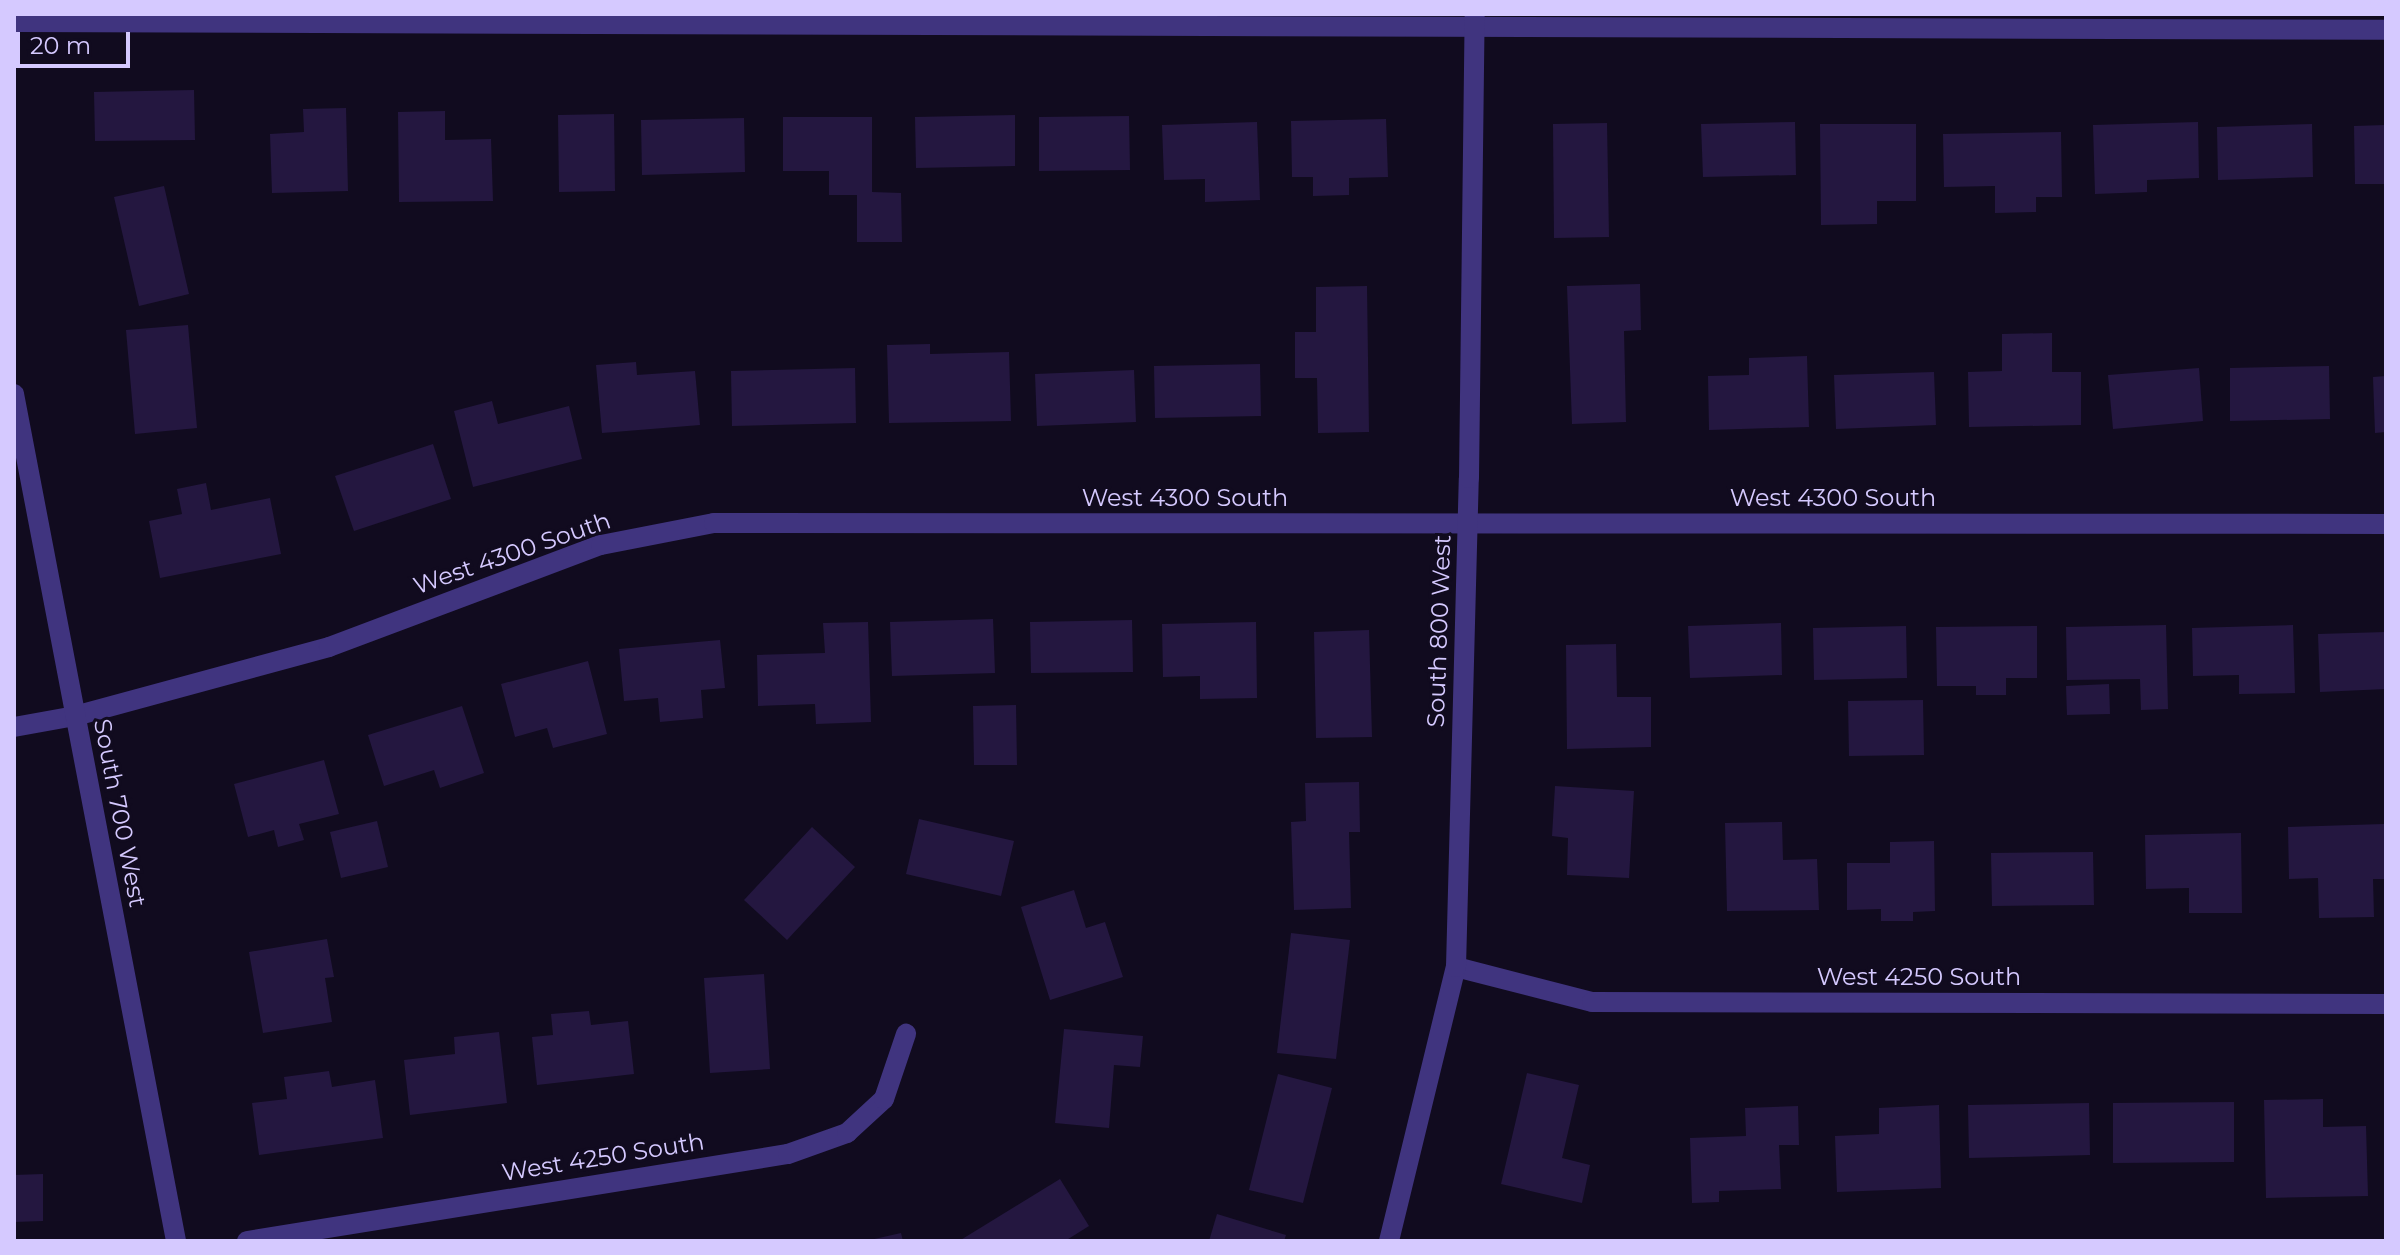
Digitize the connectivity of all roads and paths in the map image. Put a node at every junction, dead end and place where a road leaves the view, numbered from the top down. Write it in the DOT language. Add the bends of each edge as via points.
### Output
graph roads {
  1 [pos="1475,20"];
  2 [pos="14,22"];
  3 [pos="2386,30"];
  4 [pos="14,394"];
  5 [pos="1468,524"];
  6 [pos="2386,524"];
  7 [pos="75,716"];
  8 [pos="14,727"];
  9 [pos="1456,967"];
  10 [pos="2386,1004"];
  11 [pos="906,1034"];
  12 [pos="176,1241"];
  13 [pos="247,1241"];
  14 [pos="1389,1241"];
  1 -- 2 [label="street"];
  1 -- 3 [label="street"];
  1 -- 5 [label="street, South 800 West"];
  4 -- 7 [label="street, South 700 West"];
  5 -- 6 [label="street, West 4300 South"];
  5 -- 7 [label="street, West 4300 South" via="714,523 601,545 329,647"];
  5 -- 9 [label="street, South 800 West"];
  7 -- 8 [label="street, West 4300 South"];
  7 -- 12 [label="street, South 700 West"];
  9 -- 10 [label="street, West 4250 South" via="1592,1002"];
  9 -- 14 [label="street, South 800 West"];
  11 -- 13 [label="street, West 4250 South" via="884,1099 847,1133 788,1154"];
}
